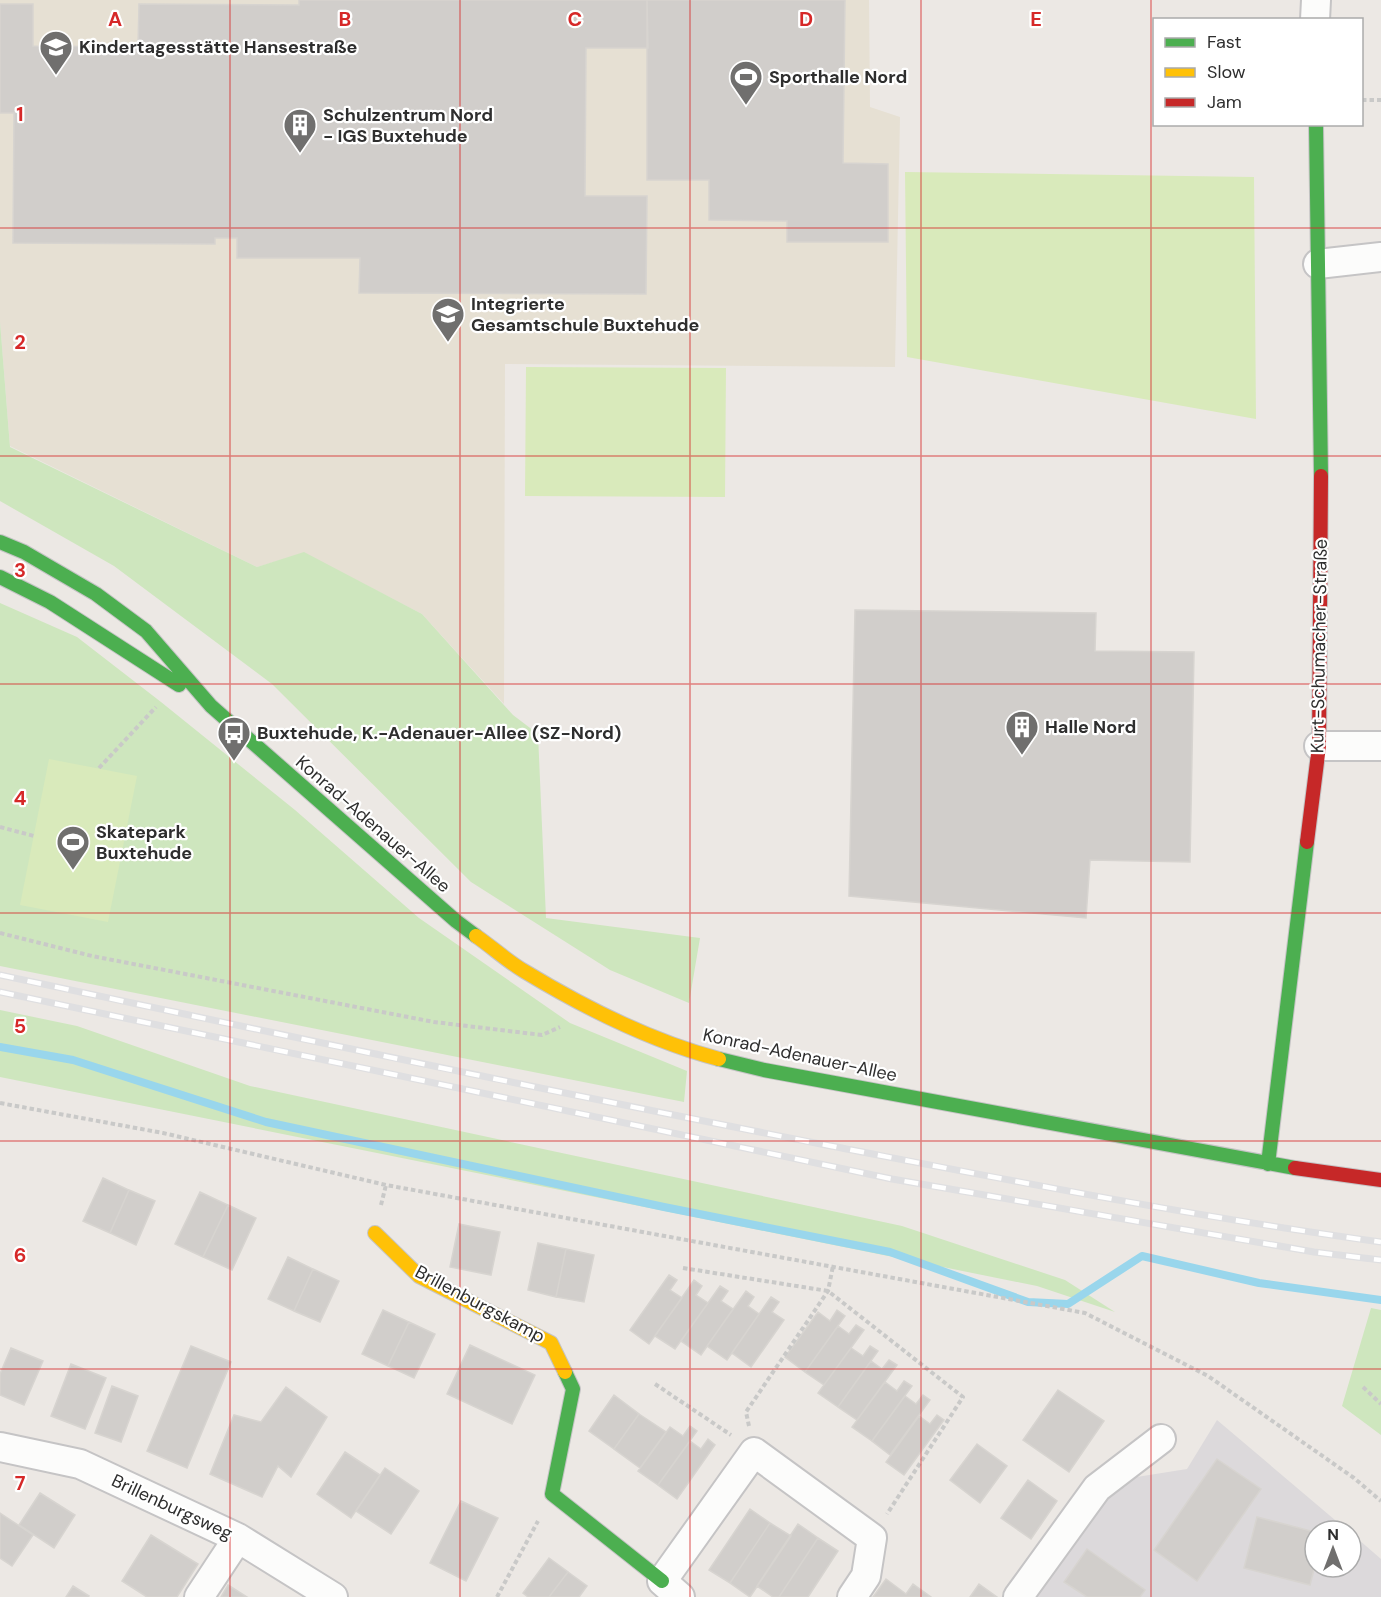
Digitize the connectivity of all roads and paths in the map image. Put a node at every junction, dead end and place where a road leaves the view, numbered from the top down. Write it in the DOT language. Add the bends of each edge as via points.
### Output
graph roads {
  1 [pos="1316,0"];
  2 [pos="1315,18"];
  3 [pos="1363,100"];
  4 [pos="1381,100"];
  5 [pos="1316,126"];
  6 [pos="1381,257"];
  7 [pos="1318,264"];
  8 [pos="0,542"];
  9 [pos="0,577"];
  10 [pos="161,702"];
  11 [pos="211,706"];
  12 [pos="1319,746"];
  13 [pos="1381,746"];
  14 [pos="99,768"];
  15 [pos="0,827"];
  16 [pos="34,836"];
  17 [pos="0,933"];
  18 [pos="597,1012"];
  19 [pos="0,1103"];
  20 [pos="1268,1164"];
  21 [pos="1381,1180"];
  22 [pos="375,1233"];
  23 [pos="833,1266"];
  24 [pos="683,1268"];
  25 [pos="828,1291"];
  26 [pos="656,1383"];
  27 [pos="1363,1387"];
  28 [pos="1381,1404"];
  29 [pos="1161,1439"];
  30 [pos="0,1447"];
  31 [pos="754,1452"];
  32 [pos="552,1494"];
  33 [pos="1381,1501"];
  34 [pos="238,1538"];
  35 [pos="872,1538"];
  36 [pos="671,1589"];
  37 [pos="199,1597"];
  38 [pos="333,1597"];
  39 [pos="497,1597"];
  40 [pos="852,1597"];
  41 [pos="1018,1597"];
  1 -- 2 [label="street"];
  3 -- 4 [label="path"];
  5 -- 7 [label="street, Kurt-Schumacher-Straße"];
  6 -- 7 [label="street"];
  7 -- 12 [label="street, Kurt-Schumacher-Straße"];
  8 -- 11 [label="street, Konrad-Adenauer-Allee" via="96,594 146,631"];
  9 -- 11 [label="street, Konrad-Adenauer-Allee" via="50,602"];
  10 -- 14 [label="path"];
  11 -- 18 [label="street, Konrad-Adenauer-Allee" via="456,921 522,970"];
  12 -- 13 [label="street"];
  12 -- 20 [label="street, Kurt-Schumacher-Straße"];
  15 -- 16 [label="path"];
  17 -- 18 [label="path" via="92,956 434,1022 542,1035"];
  18 -- 20 [label="street, Konrad-Adenauer-Allee" via="682,1049 764,1070"];
  19 -- 23 [label="path" via="163,1133 386,1185"];
  20 -- 21 [label="street, Konrad-Adenauer-Allee"];
  22 -- 32 [label="street, Brillenburgskamp" via="419,1276 551,1343 573,1389"];
  23 -- 25 [label="path"];
  23 -- 33 [label="path" via="1085,1314 1208,1376"];
  24 -- 25 [label="path"];
  25 -- 31 [label="path" via="746,1412"];
  25 -- 35 [label="path" via="963,1397"];
  26 -- 31 [label="path"];
  27 -- 28 [label="path"];
  29 -- 41 [label="street" via="1097,1488"];
  30 -- 34 [label="street, Brillenburgsweg" via="80,1464"];
  31 -- 35 [label="street"];
  31 -- 36 [label="street"];
  32 -- 36 [label="street"];
  32 -- 39 [label="path"];
  34 -- 37 [label="street"];
  34 -- 38 [label="street, Brillenburgsweg"];
  35 -- 40 [label="street" via="866,1576"];
}
